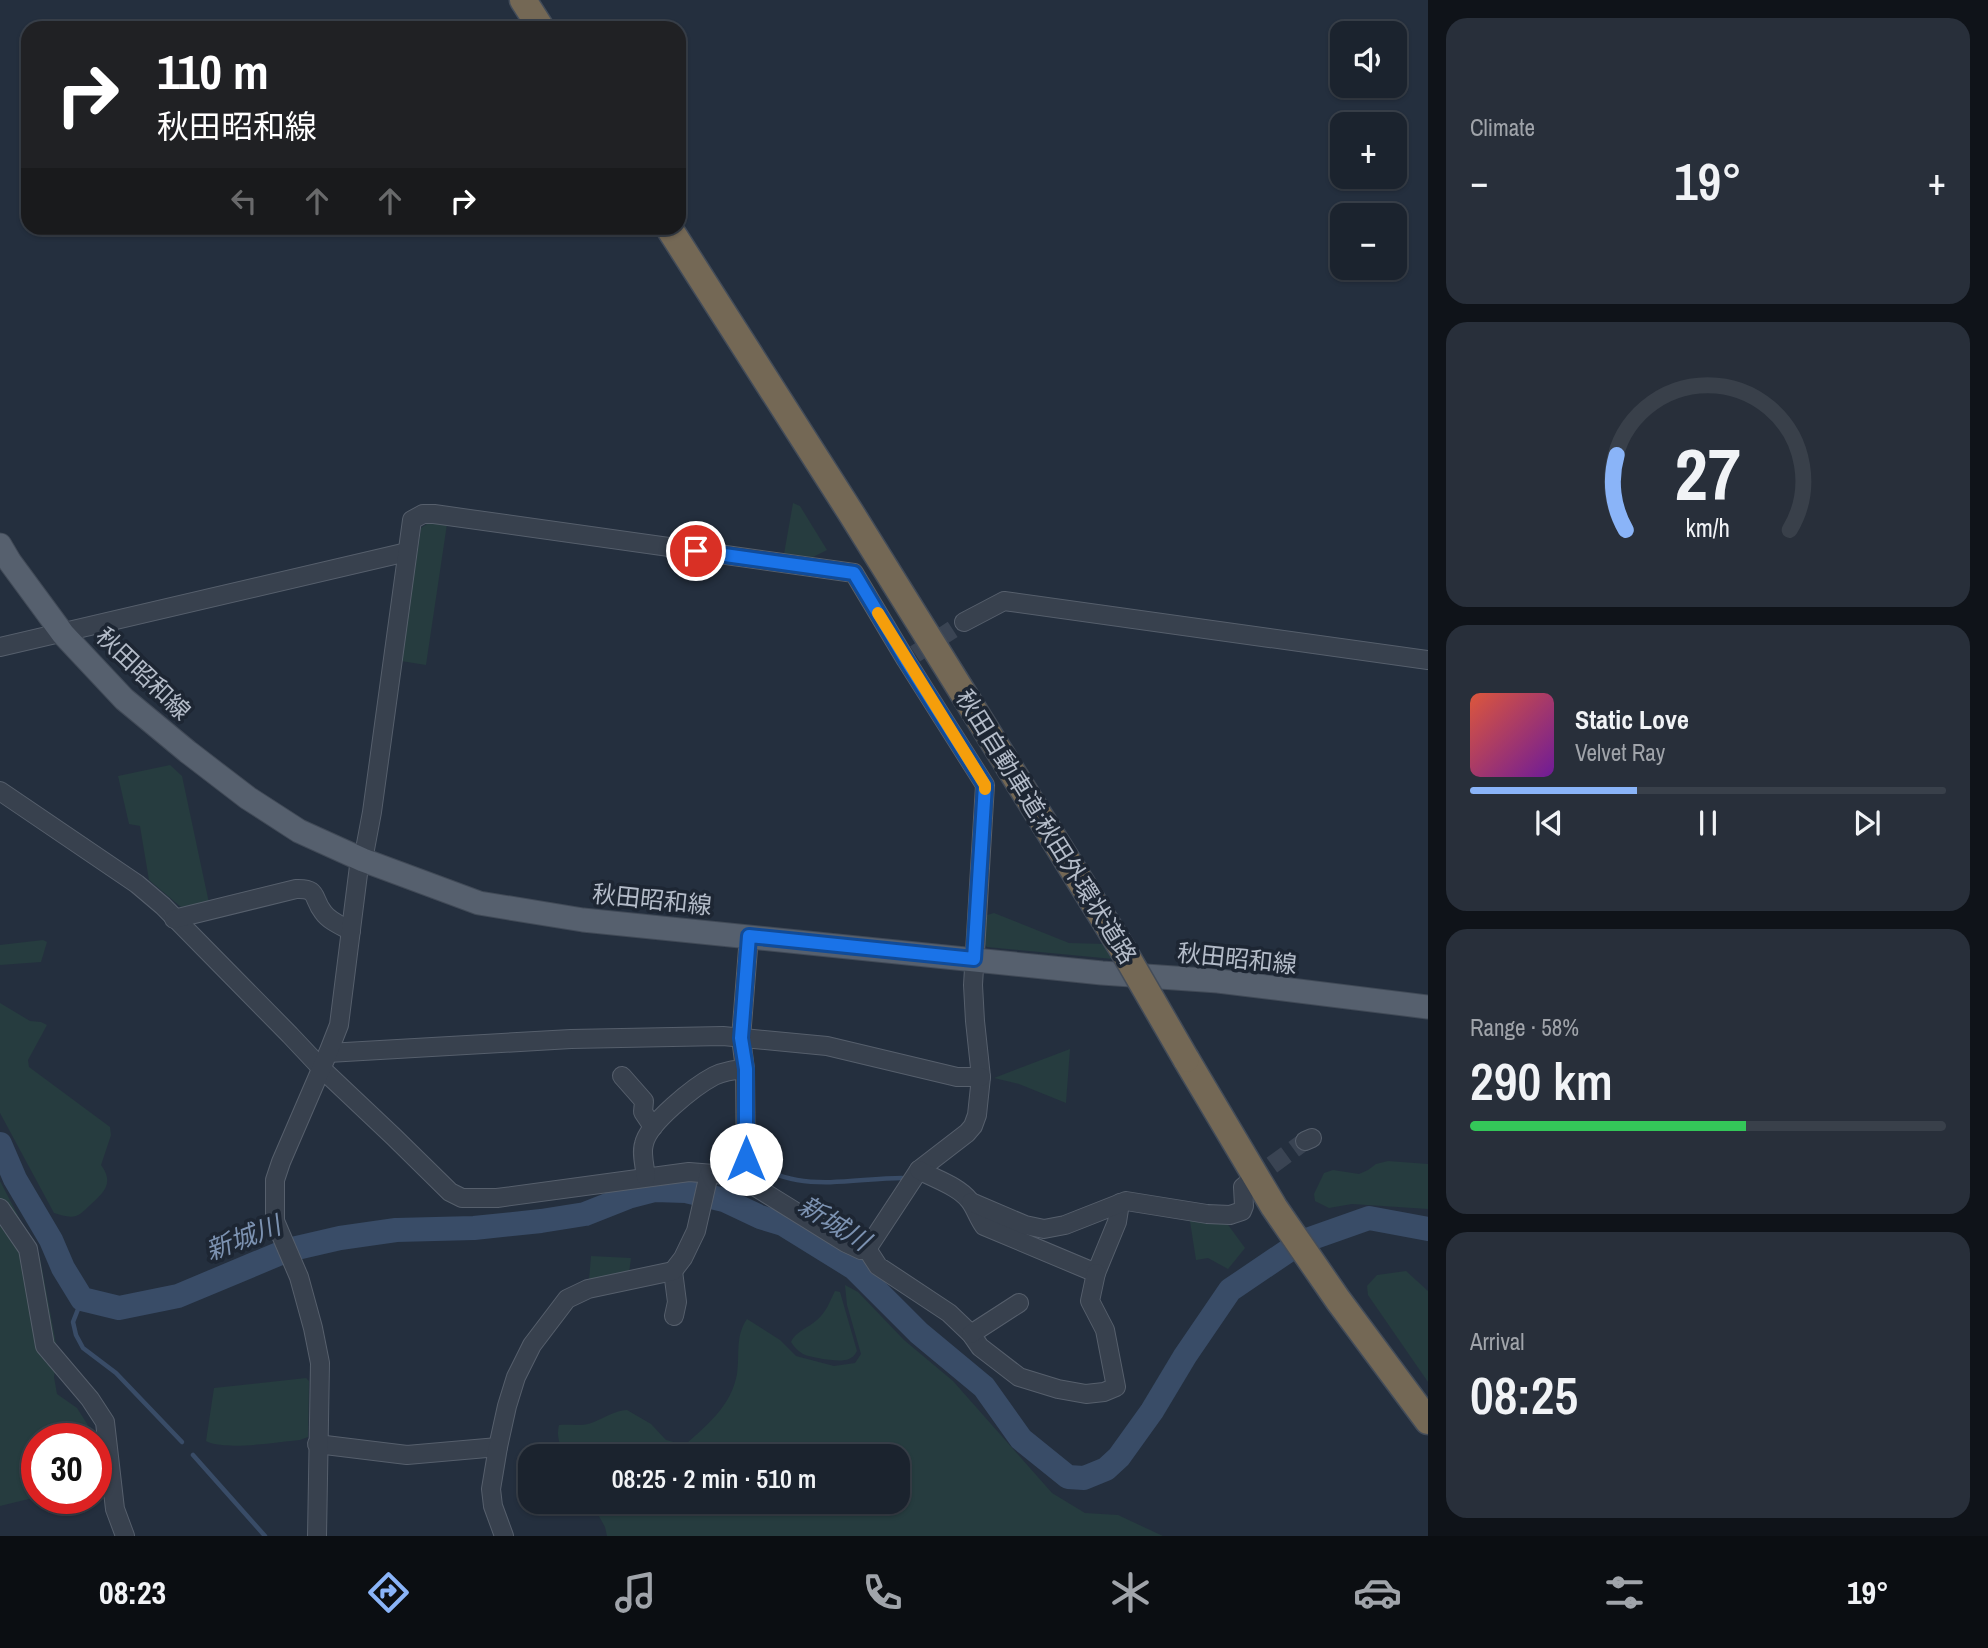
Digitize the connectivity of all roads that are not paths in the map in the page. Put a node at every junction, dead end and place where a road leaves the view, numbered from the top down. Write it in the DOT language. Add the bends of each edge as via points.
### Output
graph roads {
  1 [pos="523,0"];
  2 [pos="536,21"];
  3 [pos="673,235"];
  4 [pos="0,545"];
  5 [pos="407,552"];
  6 [pos="964,622"];
  7 [pos="63,634"];
  8 [pos="0,647"];
  9 [pos="1428,660"];
  10 [pos="0,791"];
  11 [pos="362,859"];
  12 [pos="174,919"];
  13 [pos="351,931"];
  14 [pos="749,936"];
  15 [pos="974,959"];
  16 [pos="1428,1007"];
  17 [pos="741,1038"];
  18 [pos="325,1061"];
  19 [pos="746,1069"];
  20 [pos="622,1076"];
  21 [pos="981,1077"];
  22 [pos="653,1127"];
  23 [pos="919,1170"];
  24 [pos="646,1177"];
  25 [pos="708,1178"];
  26 [pos="746,1181"];
  27 [pos="1250,1181"];
  28 [pos="971,1202"];
  29 [pos="1120,1203"];
  30 [pos="0,1209"];
  31 [pos="867,1249"];
  32 [pos="673,1271"];
  33 [pos="1096,1273"];
  34 [pos="1019,1303"];
  35 [pos="674,1316"];
  36 [pos="971,1334"];
  37 [pos="1428,1421"];
  38 [pos="317,1444"];
  39 [pos="498,1447"];
  40 [pos="125,1536"];
  41 [pos="317,1536"];
  42 [pos="504,1536"];
  1 -- 2 [label="highway"];
  3 -- 37 [label="highway, 秋田自動車道;秋田外環状道路, bridge" via="1123,950 1274,1207"];
  4 -- 7 [label="main road, 秋田昭和線"];
  5 -- 7 [label="street"];
  5 -- 11 [label="street"];
  5 -- 15 [label="street" via="412,520 434,514 854,573 911,657 985,785"];
  6 -- 9 [label="street" via="1004,601"];
  7 -- 8 [label="street"];
  7 -- 11 [label="main road, 秋田昭和線" via="124,699 248,798 299,831"];
  10 -- 12 [label="street" via="136,884"];
  11 -- 13 [label="street"];
  11 -- 14 [label="main road, 秋田昭和線" via="479,903 583,920"];
  12 -- 13 [label="street" via="307,889 324,914"];
  12 -- 18 [label="street" via="290,1035"];
  13 -- 18 [label="street" via="339,1025"];
  14 -- 15 [label="main road, 秋田昭和線"];
  14 -- 17 [label="street"];
  15 -- 16 [label="main road, 秋田昭和線" via="1218,981"];
  15 -- 21 [label="street"];
  17 -- 18 [label="street" via="571,1039"];
  17 -- 19 [label="street"];
  17 -- 21 [label="street" via="827,1046 957,1077"];
  18 -- 24 [label="street" via="394,1137 450,1192 462,1198 531,1195"];
  18 -- 38 [label="street" via="275,1180 275,1221 299,1277 320,1363"];
  19 -- 22 [label="street" via="713,1076 671,1107"];
  19 -- 26 [label="street"];
  20 -- 22 [label="street" via="644,1101 643,1112"];
  21 -- 23 [label="street" via="973,1126"];
  22 -- 24 [label="street" via="643,1144"];
  23 -- 28 [label="street"];
  23 -- 31 [label="street"];
  24 -- 25 [label="street" via="688,1172"];
  25 -- 26 [label="street" via="726,1175"];
  25 -- 32 [label="street" via="696,1231"];
  26 -- 31 [label="street" via="846,1243"];
  27 -- 29 [label="street" via="1243,1187 1242,1211 1230,1215"];
  28 -- 29 [label="street" via="1044,1229"];
  28 -- 33 [label="street" via="984,1226"];
  29 -- 33 [label="street"];
  30 -- 40 [label="street" via="28,1249 45,1346 105,1422 115,1509"];
  31 -- 36 [label="street" via="878,1266 949,1313"];
  32 -- 35 [label="street"];
  32 -- 39 [label="street" via="588,1289 567,1299 532,1345 516,1377"];
  33 -- 36 [label="street" via="1090,1301 1105,1330 1116,1387 1086,1394 1019,1377 980,1347"];
  34 -- 36 [label="street"];
  38 -- 39 [label="street" via="407,1455"];
  38 -- 41 [label="street"];
  39 -- 42 [label="street" via="491,1489"];
}
